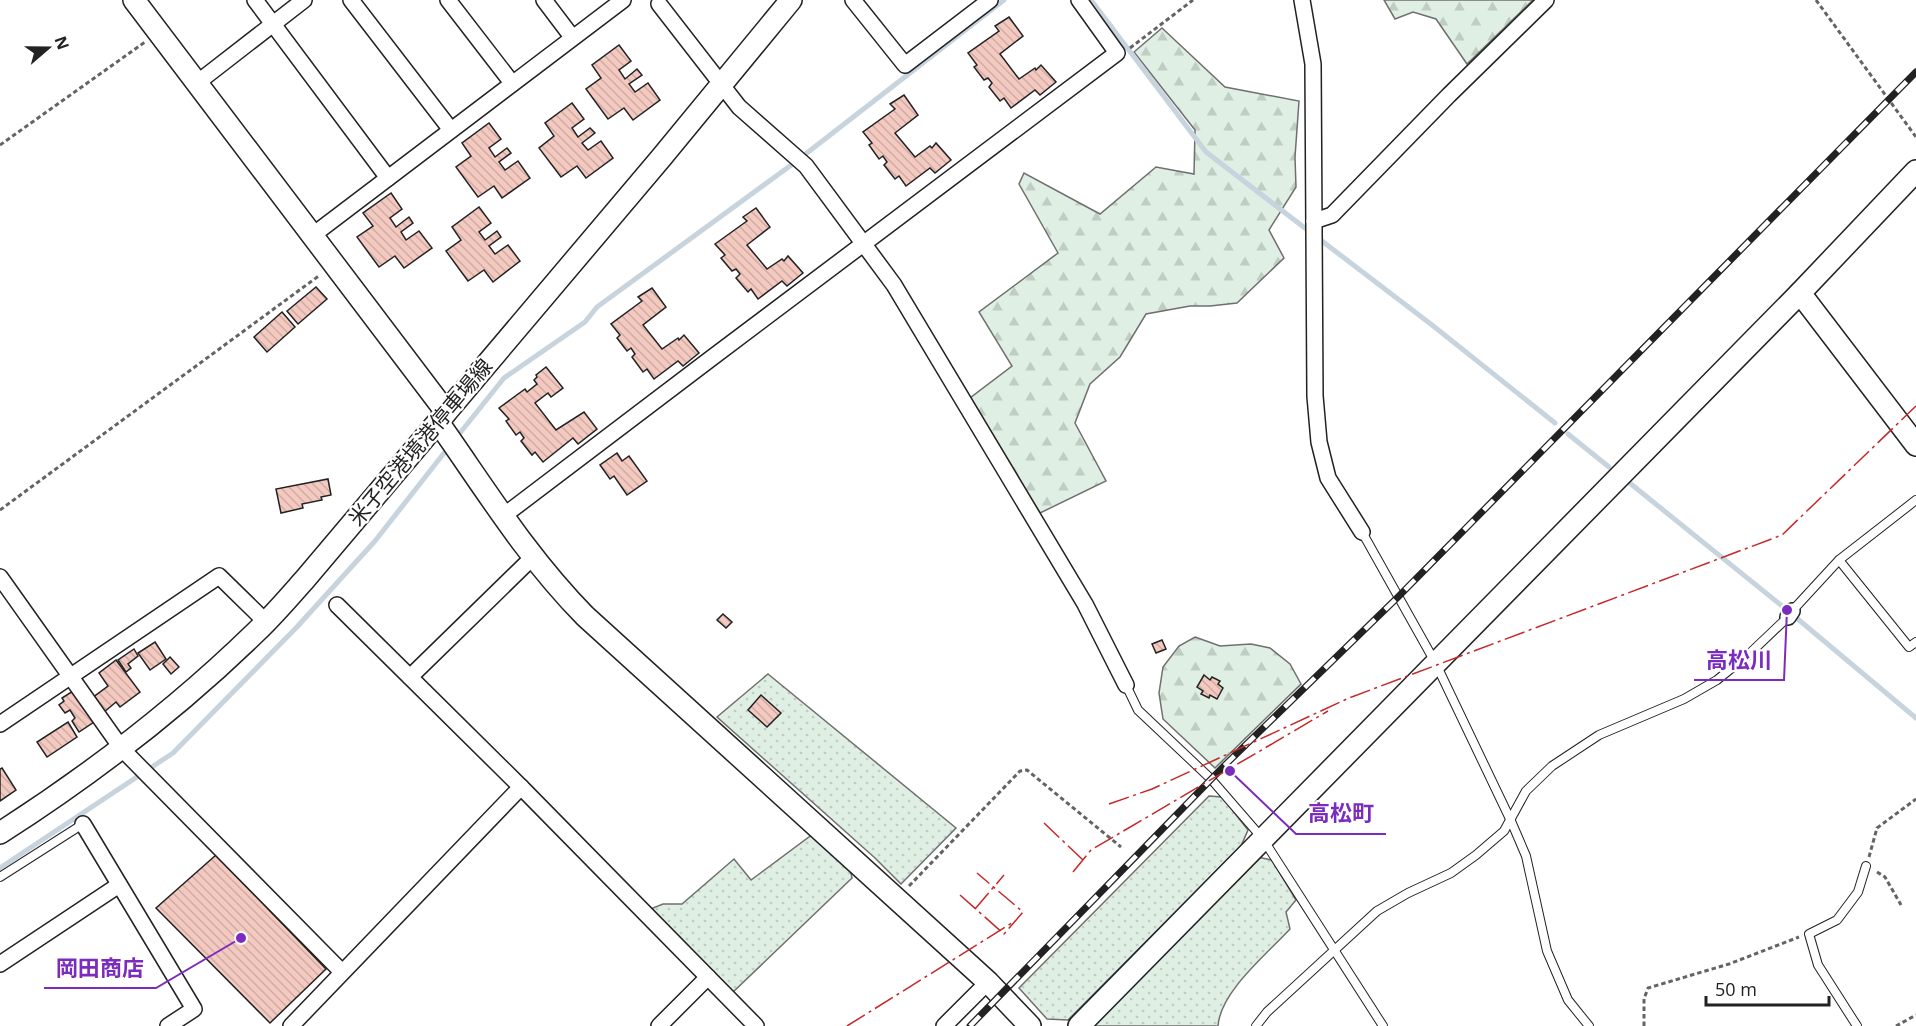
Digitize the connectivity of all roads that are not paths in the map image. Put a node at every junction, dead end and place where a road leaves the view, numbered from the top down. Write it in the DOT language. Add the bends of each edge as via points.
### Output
graph roads {
  1 [pos="134,0"];
  2 [pos="255,0"];
  3 [pos="304,0"];
  4 [pos="351,0"];
  5 [pos="448,0"];
  6 [pos="544,0"];
  7 [pos="623,0"];
  8 [pos="791,0"];
  9 [pos="853,0"];
  10 [pos="990,0"];
  11 [pos="1079,0"];
  12 [pos="1302,0"];
  13 [pos="1546,0"];
  14 [pos="660,2"];
  15 [pos="273,24"];
  16 [pos="572,37"];
  17 [pos="197,83"];
  18 [pos="512,83"];
  19 [pos="721,85"];
  20 [pos="451,130"];
  21 [pos="1916,171"];
  22 [pos="388,178"];
  23 [pos="1314,221"];
  24 [pos="313,235"];
  25 [pos="864,245"];
  26 [pos="1800,292"];
  27 [pos="442,417"];
  28 [pos="1916,445"];
  29 [pos="1916,500"];
  30 [pos="502,517"];
  31 [pos="1362,532"];
  32 [pos="533,557"];
  33 [pos="1839,560"];
  34 [pos="0,577"];
  35 [pos="337,605"];
  36 [pos="266,622"];
  37 [pos="1916,642"];
  38 [pos="1435,662"];
  39 [pos="410,677"];
  40 [pos="71,678"];
  41 [pos="1126,685"];
  42 [pos="0,724"];
  43 [pos="122,749"];
  44 [pos="521,787"];
  45 [pos="1511,820"];
  46 [pos="83,824"];
  47 [pos="0,833"];
  48 [pos="1263,839"];
  49 [pos="1866,866"];
  50 [pos="0,877"];
  51 [pos="119,885"];
  52 [pos="1335,949"];
  53 [pos="0,964"];
  54 [pos="341,972"];
  55 [pos="708,977"];
  56 [pos="988,982"];
  57 [pos="168,1026"];
  58 [pos="291,1026"];
  59 [pos="660,1026"];
  60 [pos="756,1026"];
  61 [pos="945,1026"];
  62 [pos="1030,1026"];
  63 [pos="1079,1026"];
  64 [pos="1256,1026"];
  65 [pos="1383,1026"];
  66 [pos="1589,1026"];
  67 [pos="1857,1026"];
  1 -- 17 [label="street"];
  2 -- 15 [label="street"];
  3 -- 15 [label="street"];
  4 -- 20 [label="street"];
  5 -- 18 [label="street"];
  6 -- 16 [label="street"];
  7 -- 16 [label="street"];
  8 -- 19 [label="street, 米子空港境港停車場線"];
  9 -- 10 [label="street" via="905,65"];
  11 -- 25 [label="street" via="1117,53"];
  12 -- 23 [label="street" via="1313,64"];
  13 -- 23 [label="street" via="1332,215"];
  14 -- 19 [label="street"];
  15 -- 17 [label="street"];
  15 -- 22 [label="street"];
  16 -- 18 [label="street"];
  17 -- 24 [label="street"];
  18 -- 20 [label="street"];
  19 -- 25 [label="street" via="806,166"];
  19 -- 27 [label="street, 米子空港境港停車場線"];
  20 -- 22 [label="street"];
  21 -- 26 [label="street"];
  22 -- 24 [label="street"];
  23 -- 31 [label="street" via="1319,442 1328,478"];
  24 -- 27 [label="street"];
  25 -- 30 [label="street"];
  25 -- 41 [label="street" via="934,349 1085,604"];
  26 -- 28 [label="street"];
  26 -- 38 [label="street"];
  27 -- 30 [label="street"];
  27 -- 36 [label="street, 米子空港境港停車場線"];
  29 -- 33 [label="lane"];
  30 -- 32 [label="street"];
  31 -- 38 [label="lane"];
  32 -- 39 [label="street"];
  32 -- 56 [label="street" via="585,616"];
  33 -- 37 [label="lane" via="1909,647"];
  33 -- 45 [label="lane" via="1748,655 1684,699 1599,735 1552,766 1526,791"];
  34 -- 40 [label="street"];
  35 -- 39 [label="street"];
  36 -- 40 [label="street" via="219,576"];
  36 -- 43 [label="street, 米子空港境港停車場線"];
  38 -- 45 [label="lane"];
  38 -- 48 [label="street"];
  39 -- 44 [label="street"];
  40 -- 42 [label="street"];
  40 -- 43 [label="street"];
  41 -- 48 [label="lane" via="1138,710 1211,779"];
  43 -- 47 [label="street, 米子空港境港停車場線"];
  43 -- 54 [label="street"];
  44 -- 54 [label="street"];
  44 -- 55 [label="street"];
  45 -- 52 [label="lane" via="1476,855 1451,873 1377,911"];
  45 -- 66 [label="lane" via="1526,856 1547,951 1568,1000"];
  46 -- 50 [label="lane"];
  46 -- 51 [label="street"];
  48 -- 52 [label="lane"];
  48 -- 63 [label="street"];
  49 -- 67 [label="lane" via="1858,892 1837,920 1809,934 1818,965"];
  51 -- 53 [label="street"];
  51 -- 57 [label="street" via="194,1009"];
  52 -- 64 [label="lane"];
  52 -- 65 [label="lane"];
  54 -- 58 [label="street"];
  55 -- 59 [label="street"];
  55 -- 60 [label="street"];
  56 -- 61 [label="street"];
  56 -- 62 [label="street"];
}
